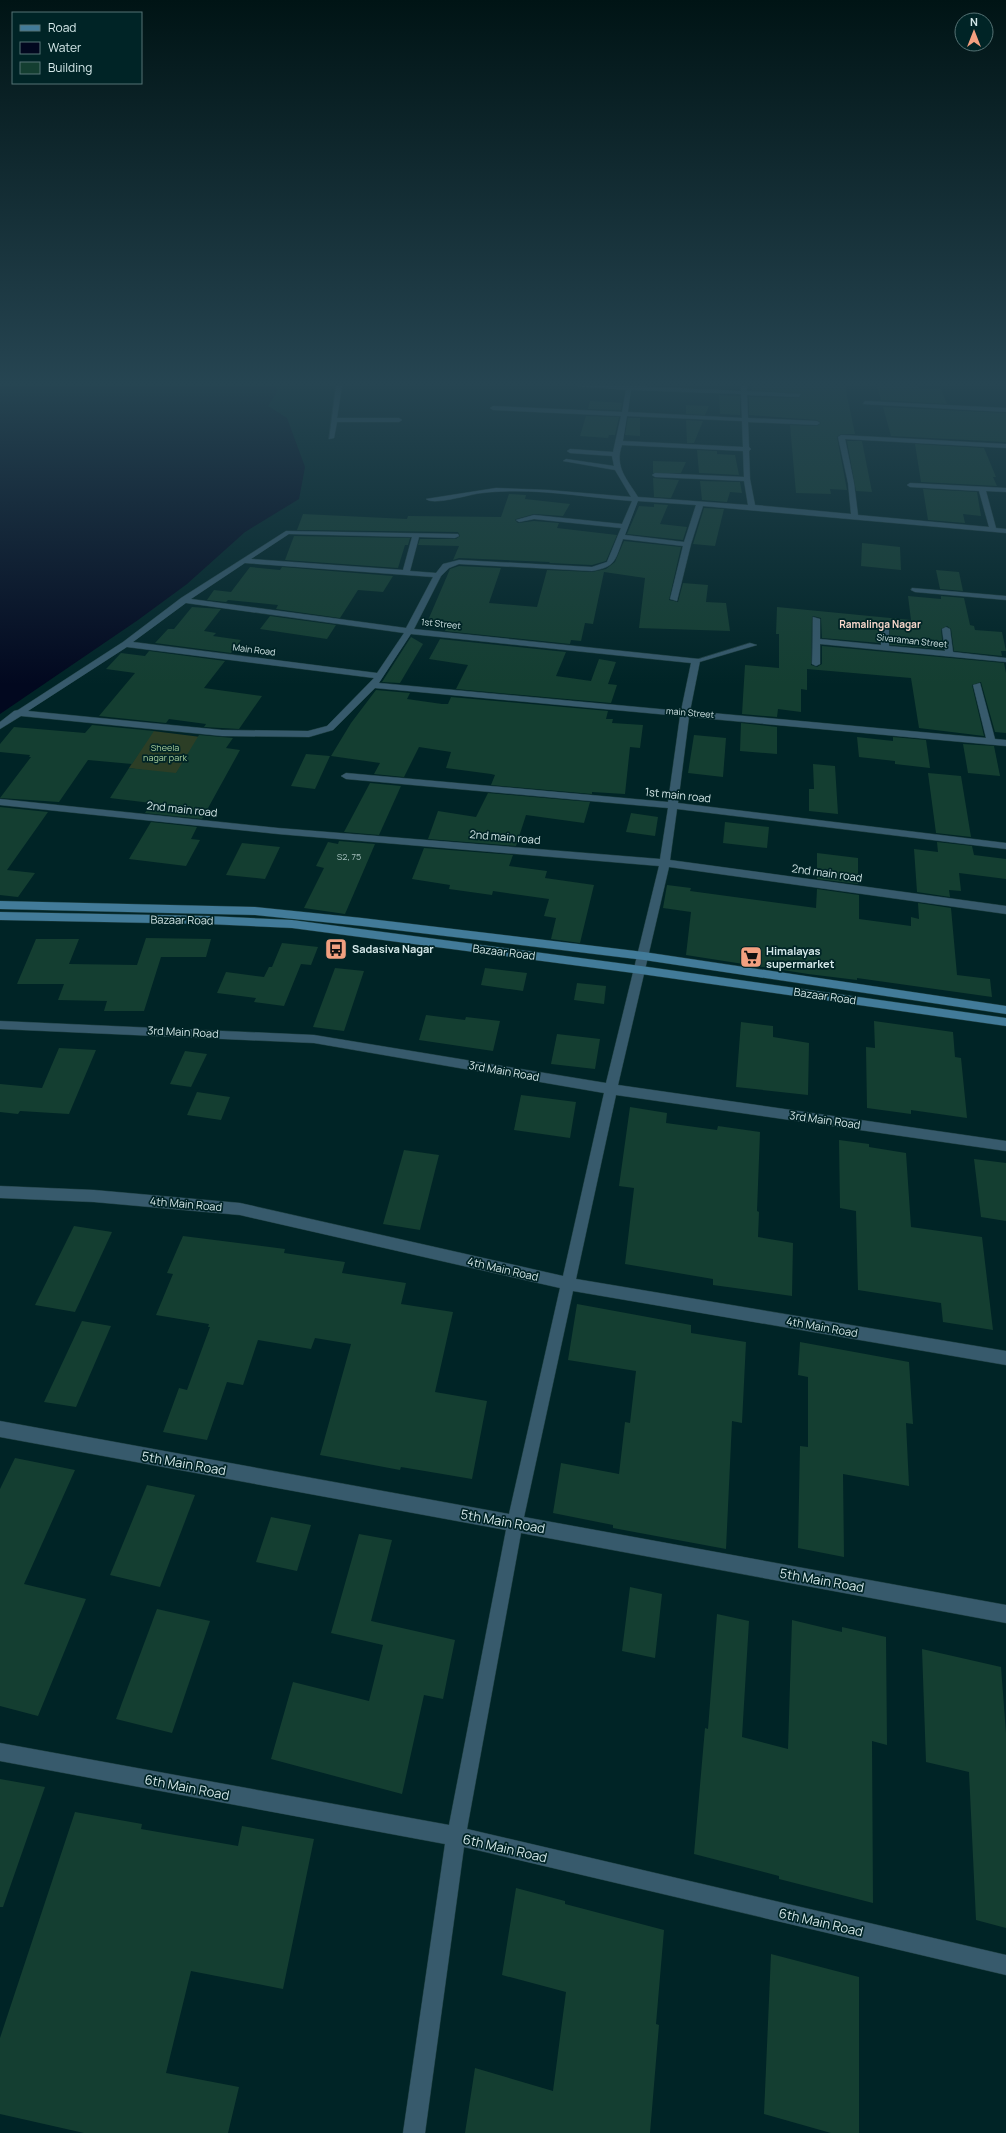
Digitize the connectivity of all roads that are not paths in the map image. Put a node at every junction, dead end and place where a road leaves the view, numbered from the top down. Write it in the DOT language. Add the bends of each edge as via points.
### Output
graph roads {
  1 [pos="628,486"];
  2 [pos="748,486"];
  3 [pos="851,486"];
  4 [pos="920,486"];
  5 [pos="982,489"];
  6 [pos="1006,490"];
  7 [pos="429,499"];
  8 [pos="636,499"];
  9 [pos="700,504"];
  10 [pos="752,507"];
  11 [pos="855,517"];
  12 [pos="519,520"];
  13 [pos="625,526"];
  14 [pos="993,530"];
  15 [pos="1006,531"];
  16 [pos="416,535"];
  17 [pos="455,536"];
  18 [pos="622,537"];
  19 [pos="687,544"];
  20 [pos="246,561"];
  21 [pos="406,573"];
  22 [pos="438,575"];
  23 [pos="915,590"];
  24 [pos="1006,598"];
  25 [pos="674,599"];
  26 [pos="184,600"];
  27 [pos="816,619"];
  28 [pos="885,628"];
  29 [pos="946,629"];
  30 [pos="409,631"];
  31 [pos="816,641"];
  32 [pos="126,644"];
  33 [pos="753,645"];
  34 [pos="886,648"];
  35 [pos="949,654"];
  36 [pos="1006,660"];
  37 [pos="696,661"];
  38 [pos="816,664"];
  39 [pos="379,676"];
  40 [pos="373,685"];
  41 [pos="977,685"];
  42 [pos="17,713"];
  43 [pos="685,713"];
  44 [pos="0,726"];
  45 [pos="991,742"];
  46 [pos="1006,743"];
  47 [pos="346,776"];
  48 [pos="0,802"];
  49 [pos="672,806"];
  50 [pos="1006,846"];
  51 [pos="665,863"];
  52 [pos="0,905"];
  53 [pos="1006,910"];
  54 [pos="0,916"];
  55 [pos="644,956"];
  56 [pos="641,970"];
  57 [pos="1006,1010"];
  58 [pos="1006,1022"];
  59 [pos="0,1025"];
  60 [pos="611,1089"];
  61 [pos="1006,1146"];
  62 [pos="0,1192"];
  63 [pos="569,1284"];
  64 [pos="1006,1358"];
  65 [pos="0,1429"];
  66 [pos="515,1523"];
  67 [pos="1006,1614"];
  68 [pos="0,1752"];
  69 [pos="456,1836"];
  70 [pos="1006,1965"];
  71 [pos="414,2133"];
  1 -- 8 [label="street"];
  2 -- 10 [label="street"];
  3 -- 11 [label="street"];
  4 -- 5 [label="street"];
  5 -- 6 [label="street"];
  5 -- 14 [label="street"];
  7 -- 8 [label="street" via="509,490"];
  8 -- 9 [label="street"];
  8 -- 13 [label="street"];
  9 -- 10 [label="street"];
  9 -- 19 [label="street"];
  10 -- 11 [label="street"];
  11 -- 14 [label="street"];
  12 -- 13 [label="street" via="534,517"];
  13 -- 18 [label="street"];
  14 -- 15 [label="street"];
  16 -- 17 [label="street"];
  16 -- 20 [label="street" via="294,531 282,535"];
  16 -- 21 [label="street"];
  18 -- 19 [label="street"];
  18 -- 22 [label="street" via="610,563 603,567 592,569 459,562 446,566"];
  19 -- 25 [label="street"];
  20 -- 21 [label="street"];
  20 -- 26 [label="street"];
  21 -- 22 [label="street"];
  22 -- 30 [label="street"];
  23 -- 24 [label="street"];
  26 -- 30 [label="street, 1st Street"];
  26 -- 32 [label="street"];
  27 -- 31 [label="street"];
  28 -- 34 [label="street"];
  29 -- 35 [label="street"];
  30 -- 37 [label="street, 1st Street"];
  30 -- 39 [label="street"];
  31 -- 34 [label="street, Sivaraman Street"];
  31 -- 38 [label="street"];
  32 -- 39 [label="street, Main Road"];
  32 -- 42 [label="street"];
  33 -- 37 [label="street"];
  34 -- 35 [label="street, Sivaraman Street"];
  35 -- 36 [label="street, Sivaraman Street"];
  37 -- 43 [label="street"];
  39 -- 40 [label="street"];
  40 -- 42 [label="street" via="330,728 309,734 222,733"];
  40 -- 43 [label="street, main Street"];
  41 -- 45 [label="street"];
  42 -- 44 [label="street"];
  43 -- 45 [label="street, main Street"];
  43 -- 49 [label="street"];
  45 -- 46 [label="street, main Street"];
  47 -- 49 [label="street, 1st main road"];
  48 -- 51 [label="street, 2nd main road" via="278,831"];
  49 -- 50 [label="street, 1st main road"];
  49 -- 51 [label="street"];
  51 -- 53 [label="street, 2nd main road"];
  51 -- 55 [label="street"];
  52 -- 55 [label="main road, Bazaar Road" via="254,911"];
  54 -- 56 [label="main road, Bazaar Road" via="292,924"];
  55 -- 56 [label="street"];
  55 -- 57 [label="main road, Bazaar Road"];
  56 -- 58 [label="main road, Bazaar Road"];
  56 -- 60 [label="street"];
  59 -- 60 [label="street, 3rd Main Road" via="314,1038"];
  60 -- 61 [label="street, 3rd Main Road"];
  60 -- 63 [label="street"];
  62 -- 63 [label="street, 4th Main Road" via="94,1196 240,1209"];
  63 -- 64 [label="street, 4th Main Road"];
  63 -- 66 [label="street"];
  65 -- 66 [label="street, 5th Main Road"];
  66 -- 67 [label="street, 5th Main Road"];
  66 -- 69 [label="street"];
  68 -- 69 [label="street, 6th Main Road"];
  69 -- 70 [label="street, 6th Main Road"];
  69 -- 71 [label="street"];
}
